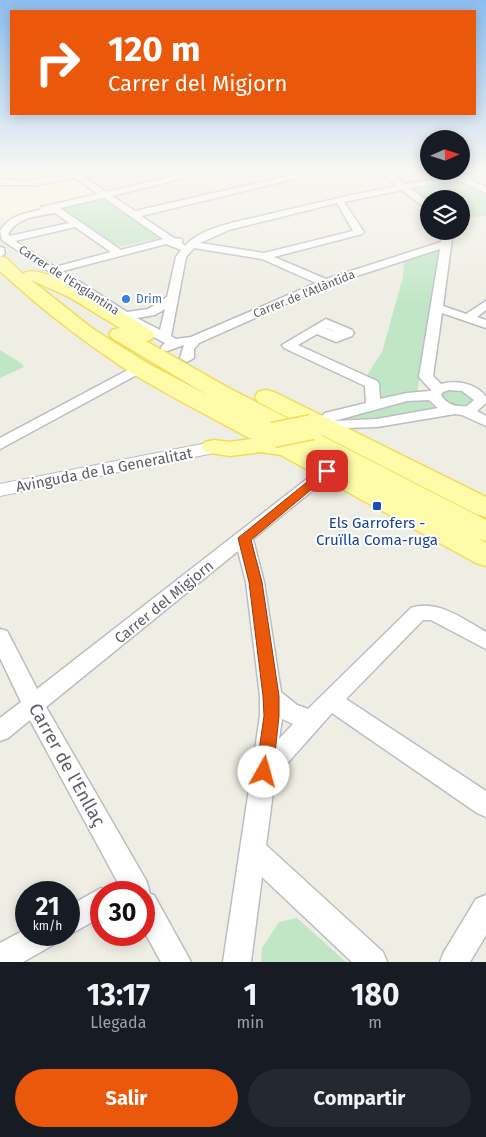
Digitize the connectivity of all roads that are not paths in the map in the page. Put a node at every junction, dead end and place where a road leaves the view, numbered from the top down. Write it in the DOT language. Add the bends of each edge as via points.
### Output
graph roads {
  1 [pos="24,214"];
  2 [pos="34,214"];
  3 [pos="63,214"];
  4 [pos="132,214"];
  5 [pos="286,214"];
  6 [pos="348,214"];
  7 [pos="78,224"];
  8 [pos="0,225"];
  9 [pos="216,232"];
  10 [pos="171,239"];
  11 [pos="446,240"];
  12 [pos="157,244"];
  13 [pos="445,244"];
  14 [pos="188,246"];
  15 [pos="4,247"];
  16 [pos="0,250"];
  17 [pos="115,250"];
  18 [pos="264,256"];
  19 [pos="0,262"];
  20 [pos="44,270"];
  21 [pos="324,283"];
  22 [pos="171,300"];
  23 [pos="486,304"];
  24 [pos="438,308"];
  25 [pos="121,317"];
  26 [pos="468,318"];
  27 [pos="486,324"];
  28 [pos="318,329"];
  29 [pos="177,345"];
  30 [pos="139,368"];
  31 [pos="436,392"];
  32 [pos="482,394"];
  33 [pos="373,406"];
  34 [pos="459,410"];
  35 [pos="221,414"];
  36 [pos="486,422"];
  37 [pos="377,423"];
  38 [pos="316,427"];
  39 [pos="276,441"];
  40 [pos="0,444"];
  41 [pos="369,447"];
  42 [pos="211,448"];
  43 [pos="327,471"];
  44 [pos="0,490"];
  45 [pos="486,498"];
  46 [pos="486,508"];
  47 [pos="486,532"];
  48 [pos="244,538"];
  49 [pos="486,556"];
  50 [pos="0,637"];
  51 [pos="486,642"];
  52 [pos="271,696"];
  53 [pos="330,700"];
  54 [pos="34,706"];
  55 [pos="312,719"];
  56 [pos="0,731"];
  57 [pos="264,772"];
  58 [pos="486,805"];
  59 [pos="252,850"];
  60 [pos="127,881"];
  61 [pos="486,909"];
  62 [pos="155,927"];
  63 [pos="23,946"];
  64 [pos="0,959"];
  65 [pos="177,962"];
  66 [pos="237,962"];
  67 [pos="373,962"];
  68 [pos="454,962"];
  1 -- 8 [label="street" via="13,216"];
  2 -- 15 [label="street, Carrer de l'Englantina" via="12,222 3,234"];
  3 -- 7 [label="street"];
  4 -- 10 [label="street"];
  5 -- 9 [label="street"];
  6 -- 18 [label="street" via="359,232"];
  7 -- 15 [label="street"];
  7 -- 17 [label="street"];
  9 -- 10 [label="street"];
  9 -- 14 [label="street"];
  10 -- 12 [label="street"];
  10 -- 14 [label="street"];
  11 -- 13 [label="street"];
  12 -- 14 [label="street"];
  12 -- 17 [label="street"];
  13 -- 21 [label="street, Carrer de l'Atlàntida"];
  13 -- 24 [label="street"];
  14 -- 18 [label="street"];
  14 -- 22 [label="street" via="181,258"];
  15 -- 16 [label="street"];
  15 -- 20 [label="main road"];
  17 -- 20 [label="street"];
  18 -- 21 [label="street"];
  19 -- 30 [label="main road" via="40,298"];
  20 -- 25 [label="main road" via="44,278"];
  20 -- 47 [label="main road" via="50,290 135,344 209,387"];
  21 -- 29 [label="street, Carrer de l'Atlàntida"];
  22 -- 25 [label="street" via="151,312"];
  22 -- 29 [label="street"];
  23 -- 26 [label="street"];
  24 -- 26 [label="street"];
  24 -- 31 [label="street" via="426,377"];
  25 -- 29 [label="main road"];
  26 -- 27 [label="street"];
  28 -- 33 [label="street" via="288,345 372,384"];
  29 -- 38 [label="main road" via="301,414"];
  30 -- 35 [label="main road"];
  30 -- 40 [label="street"];
  31 -- 32 [label="street" via="456,386"];
  31 -- 33 [label="street"];
  31 -- 34 [label="street" via="439,403"];
  32 -- 34 [label="street" via="477,407"];
  33 -- 38 [label="street" via="330,416"];
  34 -- 36 [label="street"];
  34 -- 37 [label="street"];
  35 -- 39 [label="main road"];
  35 -- 42 [label="main road" via="223,428"];
  37 -- 38 [label="street"];
  37 -- 41 [label="street" via="369,431"];
  38 -- 39 [label="main road, bridge"];
  38 -- 41 [label="main road"];
  39 -- 42 [label="main road" via="230,449"];
  39 -- 43 [label="main road"];
  41 -- 45 [label="street" via="426,468"];
  41 -- 46 [label="main road"];
  42 -- 44 [label="street, Avinguda de la Generalitat"];
  43 -- 48 [label="street, Carrer del Migjorn"];
  43 -- 49 [label="main road"];
  48 -- 52 [label="street" via="256,582"];
  48 -- 54 [label="street, Carrer del Migjorn"];
  50 -- 54 [label="street, Carrer de l'Enllaç"];
  51 -- 53 [label="street" via="434,613 418,613"];
  52 -- 55 [label="street" via="287,712"];
  52 -- 57 [label="street"];
  53 -- 55 [label="street"];
  53 -- 58 [label="street"];
  54 -- 56 [label="street, Carrer del Migjorn"];
  54 -- 60 [label="street, Carrer de l'Enllaç"];
  55 -- 57 [label="street"];
  57 -- 59 [label="street"];
  59 -- 66 [label="street"];
  59 -- 67 [label="street"];
  61 -- 68 [label="street"];
  62 -- 65 [label="street, Carrer de l'Enllaç"];
  63 -- 64 [label="street"];
}
